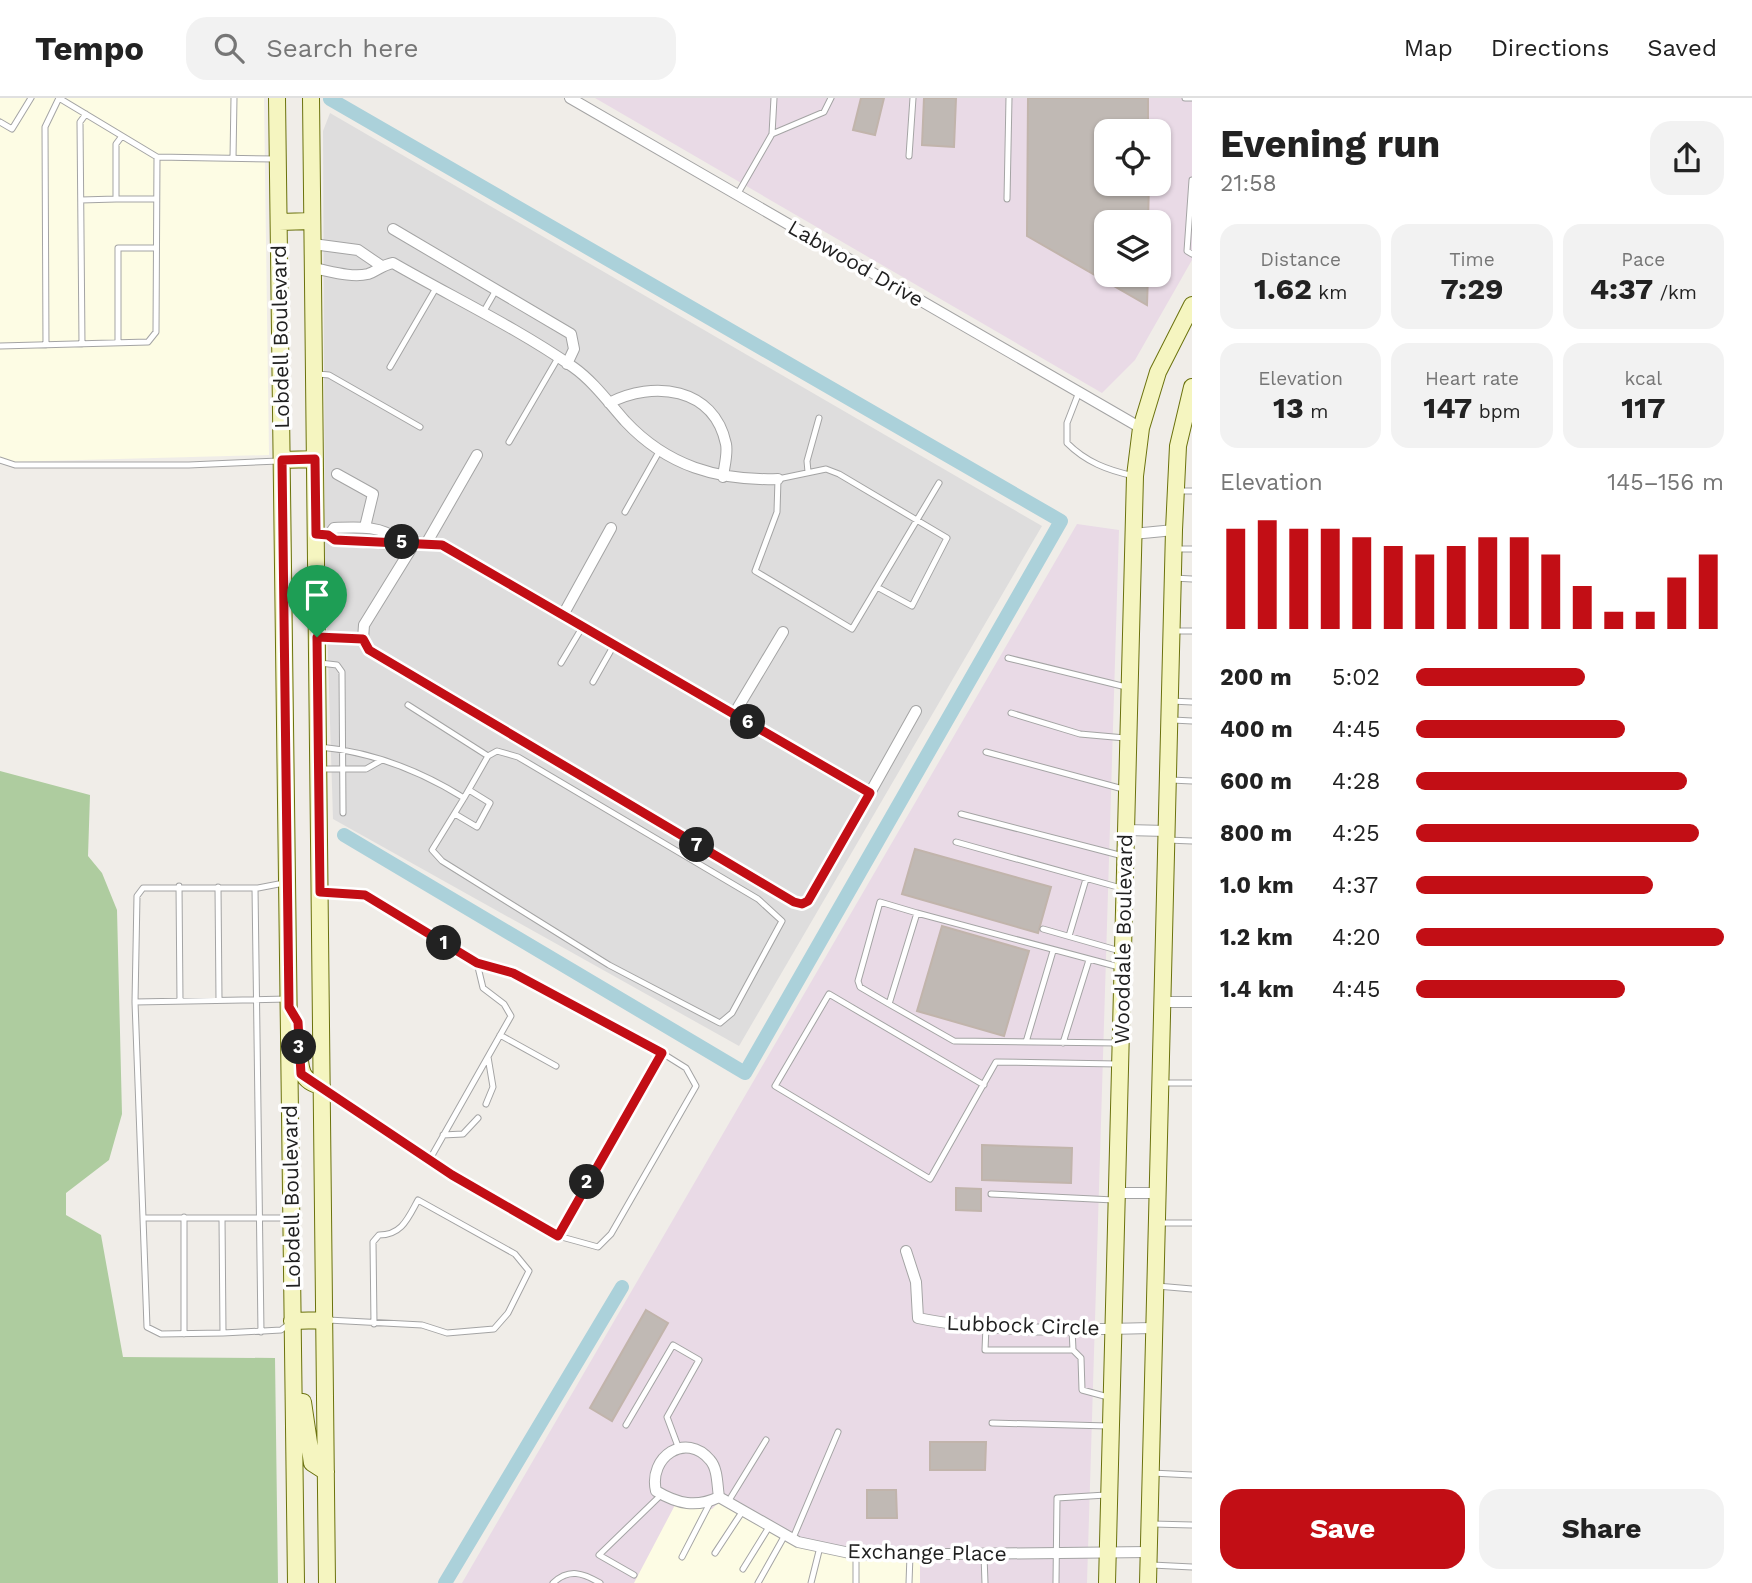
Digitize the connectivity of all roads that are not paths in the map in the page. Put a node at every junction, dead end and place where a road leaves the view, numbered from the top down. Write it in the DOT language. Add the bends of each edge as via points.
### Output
graph roads {
  1 [pos="31,98"];
  2 [pos="50,98"];
  3 [pos="233,98"];
  4 [pos="277,98"];
  5 [pos="311,98"];
  6 [pos="570,98"];
  7 [pos="774,98"];
  8 [pos="831,98"];
  9 [pos="914,98"];
  10 [pos="1009,98"];
  11 [pos="1185,98"];
  12 [pos="1192,99"];
  13 [pos="57,102"];
  14 [pos="86,114"];
  15 [pos="0,122"];
  16 [pos="772,134"];
  17 [pos="122,136"];
  18 [pos="909,156"];
  19 [pos="157,157"];
  20 [pos="233,158"];
  21 [pos="278,159"];
  22 [pos="1192,180"];
  23 [pos="737,195"];
  24 [pos="116,199"];
  25 [pos="156,199"];
  26 [pos="1007,199"];
  27 [pos="81,200"];
  28 [pos="279,222"];
  29 [pos="312,222"];
  30 [pos="393,229"];
  31 [pos="313,244"];
  32 [pos="156,248"];
  33 [pos="1192,254"];
  34 [pos="380,265"];
  35 [pos="313,268"];
  36 [pos="436,288"];
  37 [pos="496,290"];
  38 [pos="1192,305"];
  39 [pos="482,314"];
  40 [pos="118,342"];
  41 [pos="82,344"];
  42 [pos="46,345"];
  43 [pos="0,346"];
  44 [pos="562,361"];
  45 [pos="390,367"];
  46 [pos="314,373"];
  47 [pos="1192,387"];
  48 [pos="1079,392"];
  49 [pos="609,403"];
  50 [pos="819,418"];
  51 [pos="420,427"];
  52 [pos="1141,428"];
  53 [pos="509,442"];
  54 [pos="660,450"];
  55 [pos="477,455"];
  56 [pos="315,459"];
  57 [pos="0,460"];
  58 [pos="282,460"];
  59 [pos="808,472"];
  60 [pos="337,474"];
  61 [pos="723,477"];
  62 [pos="1135,477"];
  63 [pos="778,479"];
  64 [pos="939,483"];
  65 [pos="1184,491"];
  66 [pos="625,512"];
  67 [pos="917,521"];
  68 [pos="364,527"];
  69 [pos="611,528"];
  70 [pos="1174,530"];
  71 [pos="1133,534"];
  72 [pos="322,535"];
  73 [pos="353,541"];
  74 [pos="401,541"];
  75 [pos="373,543"];
  76 [pos="414,544"];
  77 [pos="426,544"];
  78 [pos="1174,549"];
  79 [pos="1192,549"];
  80 [pos="1173,578"];
  81 [pos="1192,579"];
  82 [pos="877,587"];
  83 [pos="563,615"];
  84 [pos="583,626"];
  85 [pos="1172,631"];
  86 [pos="1192,631"];
  87 [pos="783,632"];
  88 [pos="317,637"];
  89 [pos="363,639"];
  90 [pos="614,645"];
  91 [pos="1008,658"];
  92 [pos="317,663"];
  93 [pos="561,663"];
  94 [pos="593,682"];
  95 [pos="1129,688"];
  96 [pos="1170,701"];
  97 [pos="1192,702"];
  98 [pos="408,705"];
  99 [pos="916,711"];
  100 [pos="1011,713"];
  101 [pos="734,714"];
  102 [pos="1170,720"];
  103 [pos="1192,722"];
  104 [pos="1128,738"];
  105 [pos="318,747"];
  106 [pos="343,749"];
  107 [pos="986,752"];
  108 [pos="488,756"];
  109 [pos="382,760"];
  110 [pos="318,769"];
  111 [pos="343,770"];
  112 [pos="1169,780"];
  113 [pos="1192,781"];
  114 [pos="1126,789"];
  115 [pos="469,790"];
  116 [pos="870,793"];
  117 [pos="464,798"];
  118 [pos="343,813"];
  119 [pos="455,814"];
  120 [pos="961,814"];
  121 [pos="1126,830"];
  122 [pos="1167,835"];
  123 [pos="1192,841"];
  124 [pos="956,842"];
  125 [pos="1125,857"];
  126 [pos="1086,879"];
  127 [pos="287,882"];
  128 [pos="179,886"];
  129 [pos="218,887"];
  130 [pos="255,888"];
  131 [pos="1124,889"];
  132 [pos="320,892"];
  133 [pos="918,913"];
  134 [pos="1043,929"];
  135 [pos="1069,936"];
  136 [pos="1053,951"];
  137 [pos="1089,960"];
  138 [pos="1123,960"];
  139 [pos="477,963"];
  140 [pos="219,1000"];
  141 [pos="257,1000"];
  142 [pos="180,1001"];
  143 [pos="135,1002"];
  144 [pos="1164,1002"];
  145 [pos="1192,1002"];
  146 [pos="289,1003"];
  147 [pos="890,1004"];
  148 [pos="500,1035"];
  149 [pos="1026,1042"];
  150 [pos="1063,1043"];
  151 [pos="1121,1044"];
  152 [pos="662,1053"];
  153 [pos="488,1057"];
  154 [pos="1120,1064"];
  155 [pos="556,1066"];
  156 [pos="1162,1083"];
  157 [pos="1192,1083"];
  158 [pos="984,1085"];
  159 [pos="322,1086"];
  160 [pos="486,1104"];
  161 [pos="478,1118"];
  162 [pos="443,1135"];
  163 [pos="429,1159"];
  164 [pos="991,1194"];
  165 [pos="1159,1194"];
  166 [pos="1117,1196"];
  167 [pos="184,1217"];
  168 [pos="143,1218"];
  169 [pos="222,1218"];
  170 [pos="291,1218"];
  171 [pos="260,1219"];
  172 [pos="1159,1223"];
  173 [pos="1192,1223"];
  174 [pos="558,1236"];
  175 [pos="906,1251"];
  176 [pos="1157,1286"];
  177 [pos="1192,1289"];
  178 [pos="325,1320"];
  179 [pos="292,1321"];
  180 [pos="373,1324"];
  181 [pos="986,1326"];
  182 [pos="1156,1328"];
  183 [pos="1072,1329"];
  184 [pos="1114,1329"];
  185 [pos="261,1332"];
  186 [pos="223,1333"];
  187 [pos="184,1334"];
  188 [pos="1073,1350"];
  189 [pos="293,1388"];
  190 [pos="1112,1398"];
  191 [pos="992,1423"];
  192 [pos="626,1425"];
  193 [pos="1111,1426"];
  194 [pos="838,1432"];
  195 [pos="766,1440"];
  196 [pos="679,1449"];
  197 [pos="326,1472"];
  198 [pos="1152,1473"];
  199 [pos="1192,1475"];
  200 [pos="662,1494"];
  201 [pos="1109,1494"];
  202 [pos="719,1500"];
  203 [pos="743,1511"];
  204 [pos="1150,1524"];
  205 [pos="1192,1525"];
  206 [pos="769,1526"];
  207 [pos="789,1537"];
  208 [pos="820,1547"];
  209 [pos="1107,1552"];
  210 [pos="715,1553"];
  211 [pos="1058,1553"];
  212 [pos="856,1554"];
  213 [pos="984,1554"];
  214 [pos="910,1555"];
  215 [pos="682,1557"];
  216 [pos="1149,1558"];
  217 [pos="1192,1567"];
  218 [pos="743,1569"];
  219 [pos="634,1575"];
  220 [pos="1105,1582"];
  221 [pos="296,1583"];
  222 [pos="327,1583"];
  223 [pos="553,1583"];
  224 [pos="600,1583"];
  225 [pos="758,1583"];
  226 [pos="811,1583"];
  227 [pos="856,1583"];
  228 [pos="909,1583"];
  229 [pos="985,1583"];
  230 [pos="1056,1583"];
  231 [pos="1148,1583"];
  1 -- 15 [label="lane" via="12,129"];
  2 -- 13 [label="lane"];
  3 -- 20 [label="lane"];
  4 -- 21 [label="main road, Lobdell Boulevard"];
  5 -- 29 [label="main road, Lobdell Boulevard"];
  6 -- 23 [label="street, Labwood Drive"];
  7 -- 16 [label="lane"];
  8 -- 16 [label="lane" via="824,113"];
  9 -- 18 [label="lane"];
  10 -- 26 [label="lane"];
  11 -- 12 [label="lane"];
  13 -- 14 [label="lane" via="60,98"];
  13 -- 42 [label="lane" via="45,127"];
  14 -- 17 [label="lane"];
  14 -- 27 [label="lane" via="80,122"];
  16 -- 23 [label="lane"];
  17 -- 19 [label="lane"];
  17 -- 24 [label="lane" via="116,144"];
  19 -- 20 [label="lane"];
  19 -- 25 [label="lane"];
  20 -- 21 [label="lane"];
  21 -- 28 [label="main road, Lobdell Boulevard"];
  22 -- 33 [label="lane" via="1187,251"];
  23 -- 48 [label="street, Labwood Drive"];
  24 -- 25 [label="lane"];
  24 -- 27 [label="lane"];
  25 -- 32 [label="lane"];
  27 -- 41 [label="lane"];
  28 -- 29 [label="main road"];
  28 -- 58 [label="main road, Lobdell Boulevard"];
  29 -- 31 [label="main road, Lobdell Boulevard"];
  30 -- 37 [label="street"];
  31 -- 34 [label="street" via="358,250"];
  31 -- 35 [label="main road, Lobdell Boulevard"];
  32 -- 40 [label="lane" via="156,332 148,342"];
  32 -- 40 [label="lane" via="118,248"];
  34 -- 35 [label="street" via="372,273 355,276"];
  34 -- 36 [label="street" via="393,263"];
  35 -- 46 [label="main road, Lobdell Boulevard"];
  36 -- 39 [label="street"];
  36 -- 45 [label="lane"];
  37 -- 39 [label="lane"];
  37 -- 44 [label="street" via="574,337 574,349"];
  38 -- 52 [label="main road, Wooddale Boulevard" via="1158,372"];
  39 -- 44 [label="street"];
  40 -- 41 [label="lane"];
  41 -- 42 [label="lane"];
  42 -- 43 [label="lane"];
  44 -- 49 [label="street"];
  44 -- 53 [label="lane"];
  46 -- 51 [label="lane" via="329,375"];
  46 -- 56 [label="main road, Lobdell Boulevard"];
  47 -- 65 [label="main road, Wooddale Boulevard" via="1178,446"];
  48 -- 52 [label="street, Labwood Drive"];
  48 -- 62 [label="lane" via="1067,423 1067,443 1081,457"];
  49 -- 54 [label="street"];
  49 -- 61 [label="street" via="636,393 676,390 702,405 715,419 726,447"];
  50 -- 59 [label="lane"];
  52 -- 62 [label="main road, Wooddale Boulevard"];
  54 -- 61 [label="street" via="675,462"];
  54 -- 66 [label="lane"];
  55 -- 77 [label="street"];
  56 -- 58 [label="main road"];
  56 -- 72 [label="main road, Lobdell Boulevard"];
  57 -- 58 [label="lane" via="15,465 189,465"];
  58 -- 127 [label="main road, Lobdell Boulevard"];
  59 -- 63 [label="lane"];
  59 -- 67 [label="lane" via="826,469"];
  60 -- 68 [label="street" via="373,495"];
  61 -- 63 [label="street"];
  62 -- 71 [label="main road, Wooddale Boulevard"];
  63 -- 82 [label="lane" via="777,513 755,571 852,629"];
  64 -- 67 [label="lane"];
  65 -- 70 [label="main road, Wooddale Boulevard"];
  67 -- 82 [label="lane"];
  67 -- 82 [label="lane" via="947,538 912,606"];
  68 -- 72 [label="street" via="334,528"];
  68 -- 73 [label="street"];
  68 -- 74 [label="street" via="383,530"];
  68 -- 75 [label="street"];
  69 -- 83 [label="street"];
  70 -- 71 [label="street"];
  70 -- 78 [label="main road, Wooddale Boulevard"];
  71 -- 95 [label="main road, Wooddale Boulevard"];
  72 -- 73 [label="street"];
  72 -- 88 [label="main road, Lobdell Boulevard"];
  73 -- 75 [label="street"];
  74 -- 75 [label="street"];
  74 -- 76 [label="street"];
  76 -- 77 [label="street"];
  76 -- 89 [label="street" via="364,625"];
  77 -- 83 [label="street" via="442,545"];
  78 -- 79 [label="lane"];
  78 -- 80 [label="main road, Wooddale Boulevard"];
  80 -- 81 [label="lane"];
  80 -- 85 [label="main road, Wooddale Boulevard"];
  83 -- 84 [label="street"];
  84 -- 90 [label="street"];
  84 -- 93 [label="lane"];
  85 -- 86 [label="lane"];
  85 -- 96 [label="main road, Wooddale Boulevard"];
  87 -- 101 [label="street"];
  88 -- 89 [label="street"];
  88 -- 92 [label="main road, Lobdell Boulevard"];
  89 -- 116 [label="street" via="369,650 794,902 808,901"];
  90 -- 94 [label="lane"];
  90 -- 101 [label="street"];
  91 -- 95 [label="lane"];
  92 -- 105 [label="main road, Lobdell Boulevard"];
  92 -- 106 [label="lane" via="337,665 342,672"];
  95 -- 104 [label="main road, Wooddale Boulevard"];
  96 -- 97 [label="lane"];
  96 -- 102 [label="main road, Wooddale Boulevard"];
  98 -- 108 [label="lane"];
  99 -- 116 [label="street"];
  100 -- 104 [label="lane" via="1080,734"];
  101 -- 116 [label="street"];
  102 -- 103 [label="lane"];
  102 -- 112 [label="main road, Wooddale Boulevard"];
  104 -- 114 [label="main road, Wooddale Boulevard"];
  105 -- 106 [label="lane"];
  105 -- 110 [label="main road, Lobdell Boulevard"];
  106 -- 109 [label="lane"];
  106 -- 111 [label="lane"];
  107 -- 114 [label="lane"];
  108 -- 115 [label="lane"];
  108 -- 119 [label="lane" via="497,751 518,757 774,911 782,921 732,1013 720,1023 708,1017 609,965 442,861 432,850"];
  109 -- 111 [label="lane" via="366,769"];
  109 -- 117 [label="lane" via="425,774"];
  110 -- 111 [label="lane"];
  110 -- 132 [label="main road, Lobdell Boulevard"];
  111 -- 118 [label="lane"];
  112 -- 113 [label="lane"];
  112 -- 122 [label="main road, Wooddale Boulevard"];
  114 -- 121 [label="main road, Wooddale Boulevard"];
  115 -- 117 [label="lane"];
  115 -- 119 [label="lane" via="490,803 477,827"];
  117 -- 119 [label="lane"];
  120 -- 125 [label="lane"];
  121 -- 122 [label="street"];
  121 -- 125 [label="main road, Wooddale Boulevard"];
  122 -- 123 [label="lane"];
  122 -- 144 [label="main road, Wooddale Boulevard"];
  124 -- 126 [label="lane"];
  125 -- 131 [label="main road, Wooddale Boulevard"];
  126 -- 131 [label="lane"];
  126 -- 135 [label="lane"];
  127 -- 130 [label="lane"];
  127 -- 146 [label="main road, Lobdell Boulevard"];
  128 -- 129 [label="lane"];
  128 -- 142 [label="lane"];
  128 -- 143 [label="lane" via="143,888 137,896"];
  129 -- 130 [label="lane"];
  129 -- 140 [label="lane"];
  130 -- 141 [label="lane"];
  131 -- 138 [label="main road, Wooddale Boulevard"];
  132 -- 139 [label="lane" via="365,895"];
  132 -- 159 [label="main road, Lobdell Boulevard"];
  133 -- 136 [label="lane"];
  133 -- 147 [label="lane"];
  133 -- 147 [label="lane" via="880,902 859,981 860,987"];
  134 -- 135 [label="lane"];
  135 -- 138 [label="lane"];
  136 -- 137 [label="lane"];
  136 -- 149 [label="lane"];
  137 -- 138 [label="lane"];
  137 -- 150 [label="lane"];
  138 -- 151 [label="main road, Wooddale Boulevard"];
  139 -- 148 [label="lane" via="483,988 504,1003 511,1016"];
  139 -- 152 [label="lane" via="513,973"];
  140 -- 141 [label="lane"];
  140 -- 142 [label="lane"];
  141 -- 146 [label="lane"];
  141 -- 171 [label="lane"];
  142 -- 143 [label="lane"];
  143 -- 168 [label="lane"];
  144 -- 145 [label="street"];
  144 -- 156 [label="main road, Wooddale Boulevard"];
  146 -- 159 [label="main road" via="298,1022 301,1074"];
  146 -- 170 [label="main road, Lobdell Boulevard"];
  147 -- 149 [label="lane" via="954,1041"];
  148 -- 153 [label="lane"];
  148 -- 155 [label="lane"];
  149 -- 150 [label="lane"];
  150 -- 151 [label="lane"];
  151 -- 154 [label="main road, Wooddale Boulevard"];
  152 -- 174 [label="lane"];
  152 -- 174 [label="lane" via="686,1068 696,1086 690,1097 611,1234 598,1247"];
  153 -- 160 [label="lane" via="493,1087"];
  153 -- 162 [label="lane"];
  154 -- 158 [label="lane" via="996,1062"];
  154 -- 166 [label="main road, Wooddale Boulevard"];
  156 -- 157 [label="lane"];
  156 -- 165 [label="main road, Wooddale Boulevard"];
  158 -- 158 [label="lane" via="930,1179 775,1086 829,994"];
  159 -- 163 [label="lane"];
  159 -- 178 [label="main road, Lobdell Boulevard"];
  161 -- 162 [label="lane" via="463,1134"];
  162 -- 163 [label="lane"];
  163 -- 174 [label="lane"];
  164 -- 166 [label="lane"];
  165 -- 166 [label="street"];
  165 -- 172 [label="main road, Wooddale Boulevard"];
  166 -- 184 [label="main road, Wooddale Boulevard"];
  167 -- 168 [label="lane"];
  167 -- 169 [label="lane"];
  167 -- 187 [label="lane"];
  168 -- 187 [label="lane" via="148,1326 161,1334"];
  169 -- 171 [label="lane"];
  169 -- 186 [label="lane"];
  170 -- 171 [label="lane"];
  170 -- 179 [label="main road, Lobdell Boulevard"];
  171 -- 185 [label="lane"];
  172 -- 173 [label="lane"];
  172 -- 176 [label="main road, Wooddale Boulevard"];
  175 -- 181 [label="street, Lubbock Circle" via="916,1282 918,1318"];
  176 -- 177 [label="lane"];
  176 -- 182 [label="main road, Wooddale Boulevard"];
  178 -- 179 [label="main road"];
  178 -- 180 [label="lane"];
  178 -- 197 [label="main road, Lobdell Boulevard"];
  179 -- 185 [label="lane" via="281,1330"];
  179 -- 189 [label="main road, Lobdell Boulevard"];
  180 -- 180 [label="lane" via="422,1325 447,1333 494,1329 508,1313 529,1271 515,1254 418,1200 403,1226 373,1242"];
  181 -- 183 [label="street, Lubbock Circle"];
  181 -- 188 [label="lane" via="985,1350"];
  182 -- 184 [label="street, Lubbock Circle"];
  182 -- 198 [label="main road, Wooddale Boulevard"];
  183 -- 184 [label="street, Lubbock Circle"];
  183 -- 188 [label="lane"];
  184 -- 190 [label="main road, Wooddale Boulevard"];
  185 -- 186 [label="lane"];
  186 -- 187 [label="lane"];
  188 -- 190 [label="lane" via="1081,1358 1082,1390"];
  189 -- 197 [label="main road" via="304,1403 312,1463"];
  189 -- 221 [label="main road, Lobdell Boulevard"];
  190 -- 193 [label="main road, Wooddale Boulevard"];
  191 -- 193 [label="lane"];
  192 -- 196 [label="lane" via="673,1345 699,1360 667,1417"];
  193 -- 201 [label="main road, Wooddale Boulevard"];
  194 -- 207 [label="lane"];
  195 -- 202 [label="lane"];
  196 -- 200 [label="street" via="665,1454 656,1467 656,1491"];
  196 -- 202 [label="street" via="691,1448 709,1459"];
  197 -- 222 [label="main road, Lobdell Boulevard"];
  198 -- 199 [label="lane"];
  198 -- 204 [label="main road, Wooddale Boulevard"];
  200 -- 202 [label="street" via="702,1505"];
  200 -- 219 [label="lane" via="600,1555"];
  201 -- 209 [label="main road, Wooddale Boulevard"];
  201 -- 211 [label="lane" via="1057,1498"];
  202 -- 203 [label="street, Exchange Place"];
  202 -- 215 [label="lane"];
  203 -- 206 [label="street, Exchange Place"];
  203 -- 210 [label="lane"];
  204 -- 205 [label="lane"];
  204 -- 216 [label="main road, Wooddale Boulevard"];
  206 -- 207 [label="street, Exchange Place"];
  206 -- 218 [label="lane"];
  207 -- 208 [label="street, Exchange Place"];
  207 -- 225 [label="lane"];
  208 -- 212 [label="street, Exchange Place"];
  208 -- 226 [label="lane"];
  209 -- 211 [label="street, Exchange Place"];
  209 -- 216 [label="street, Exchange Place"];
  209 -- 220 [label="main road, Wooddale Boulevard"];
  211 -- 213 [label="street, Exchange Place"];
  211 -- 230 [label="lane"];
  212 -- 214 [label="street, Exchange Place"];
  212 -- 227 [label="lane"];
  213 -- 214 [label="street, Exchange Place"];
  213 -- 229 [label="lane"];
  214 -- 228 [label="lane"];
  216 -- 217 [label="lane"];
  216 -- 231 [label="main road, Wooddale Boulevard"];
  223 -- 224 [label="lane" via="561,1575 582,1573"];
}
